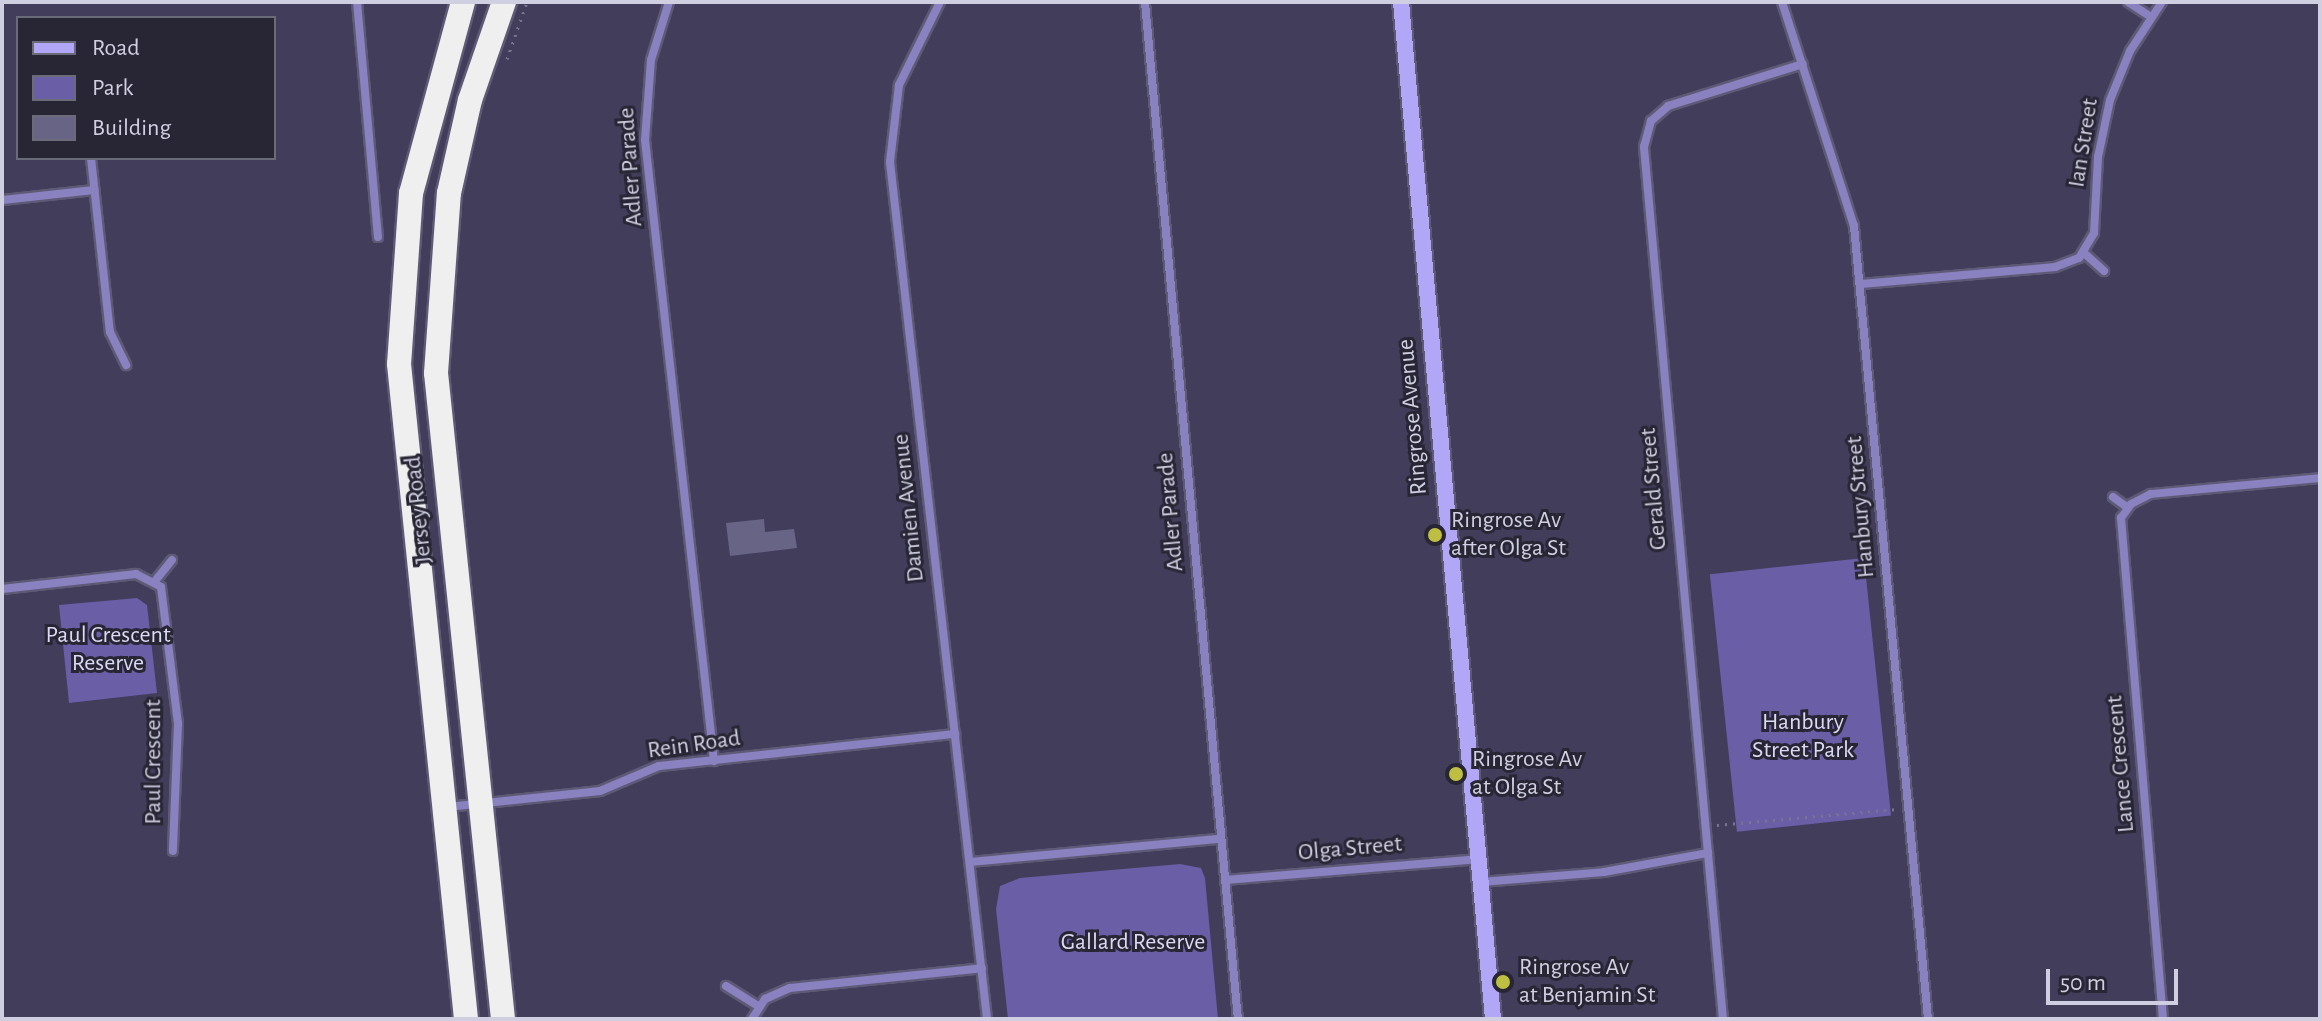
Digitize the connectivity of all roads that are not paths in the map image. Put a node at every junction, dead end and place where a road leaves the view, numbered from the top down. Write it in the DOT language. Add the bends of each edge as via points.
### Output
graph roads {
  1 [pos="357,2"];
  2 [pos="463,2"];
  3 [pos="504,2"];
  4 [pos="669,2"];
  5 [pos="940,2"];
  6 [pos="1145,2"];
  7 [pos="1401,2"];
  8 [pos="1782,2"];
  9 [pos="2128,2"];
  10 [pos="2162,2"];
  11 [pos="2151,17"];
  12 [pos="1803,64"];
  13 [pos="91,160"];
  14 [pos="94,190"];
  15 [pos="2,200"];
  16 [pos="378,237"];
  17 [pos="2084,253"];
  18 [pos="2104,271"];
  19 [pos="1861,284"];
  20 [pos="126,365"];
  21 [pos="2320,478"];
  22 [pos="2113,497"];
  23 [pos="2127,507"];
  24 [pos="172,560"];
  25 [pos="155,581"];
  26 [pos="2,589"];
  27 [pos="955,734"];
  28 [pos="714,761"];
  29 [pos="479,804"];
  30 [pos="442,807"];
  31 [pos="1220,839"];
  32 [pos="173,851"];
  33 [pos="1708,853"];
  34 [pos="1478,859"];
  35 [pos="970,862"];
  36 [pos="1225,880"];
  37 [pos="1480,882"];
  38 [pos="982,968"];
  39 [pos="726,986"];
  40 [pos="758,1006"];
  41 [pos="466,1019"];
  42 [pos="503,1019"];
  43 [pos="752,1019"];
  44 [pos="987,1019"];
  45 [pos="1238,1019"];
  46 [pos="1493,1019"];
  47 [pos="1723,1019"];
  48 [pos="1928,1019"];
  49 [pos="2163,1019"];
  1 -- 16 [label="street"];
  2 -- 30 [label="highway, Jersey Road" via="419,154 399,310 402,426"];
  3 -- 29 [label="highway, Jersey Road" via="454,168 437,327 441,449"];
  4 -- 28 [label="street, Adler Parade" via="651,60 645,140"];
  5 -- 27 [label="street, Damien Avenue" via="904,70 890,162"];
  6 -- 31 [label="street, Adler Parade"];
  7 -- 34 [label="street, Ringrose Avenue"];
  8 -- 12 [label="street, Hanbury Street"];
  9 -- 11 [label="street"];
  10 -- 11 [label="street, Ian Street"];
  11 -- 17 [label="street, Ian Street" via="2126,58 2104,121 2094,233"];
  12 -- 19 [label="street, Hanbury Street" via="1850,205"];
  12 -- 33 [label="street, Gerald Street" via="1668,106 1651,121 1644,147"];
  13 -- 14 [label="street"];
  14 -- 15 [label="street"];
  14 -- 20 [label="street" via="110,332"];
  17 -- 18 [label="street"];
  17 -- 19 [label="street" via="2055,267"];
  19 -- 48 [label="street, Hanbury Street"];
  21 -- 23 [label="street" via="2151,494"];
  22 -- 23 [label="street"];
  23 -- 49 [label="street, Lance Crescent" via="2119,531"];
  24 -- 25 [label="street"];
  25 -- 26 [label="street" via="136,574"];
  25 -- 32 [label="street, Paul Crescent" via="166,600 178,724"];
  27 -- 28 [label="street, Rein Road"];
  27 -- 35 [label="street, Damien Avenue"];
  28 -- 29 [label="street, Rein Road" via="646,769 600,791"];
  29 -- 30 [label="street, Rein Road"];
  29 -- 42 [label="highway, Jersey Road"];
  30 -- 41 [label="highway, Jersey Road"];
  31 -- 35 [label="street"];
  31 -- 36 [label="street, Adler Parade"];
  33 -- 37 [label="street" via="1604,872"];
  33 -- 47 [label="street, Gerald Street"];
  34 -- 36 [label="street, Olga Street"];
  34 -- 37 [label="street, Ringrose Avenue"];
  35 -- 38 [label="street, Damien Avenue"];
  36 -- 45 [label="street, Adler Parade"];
  37 -- 46 [label="street, Ringrose Avenue"];
  38 -- 40 [label="street" via="790,988"];
  38 -- 44 [label="street, Damien Avenue"];
  39 -- 40 [label="street"];
  40 -- 43 [label="street"];
}
